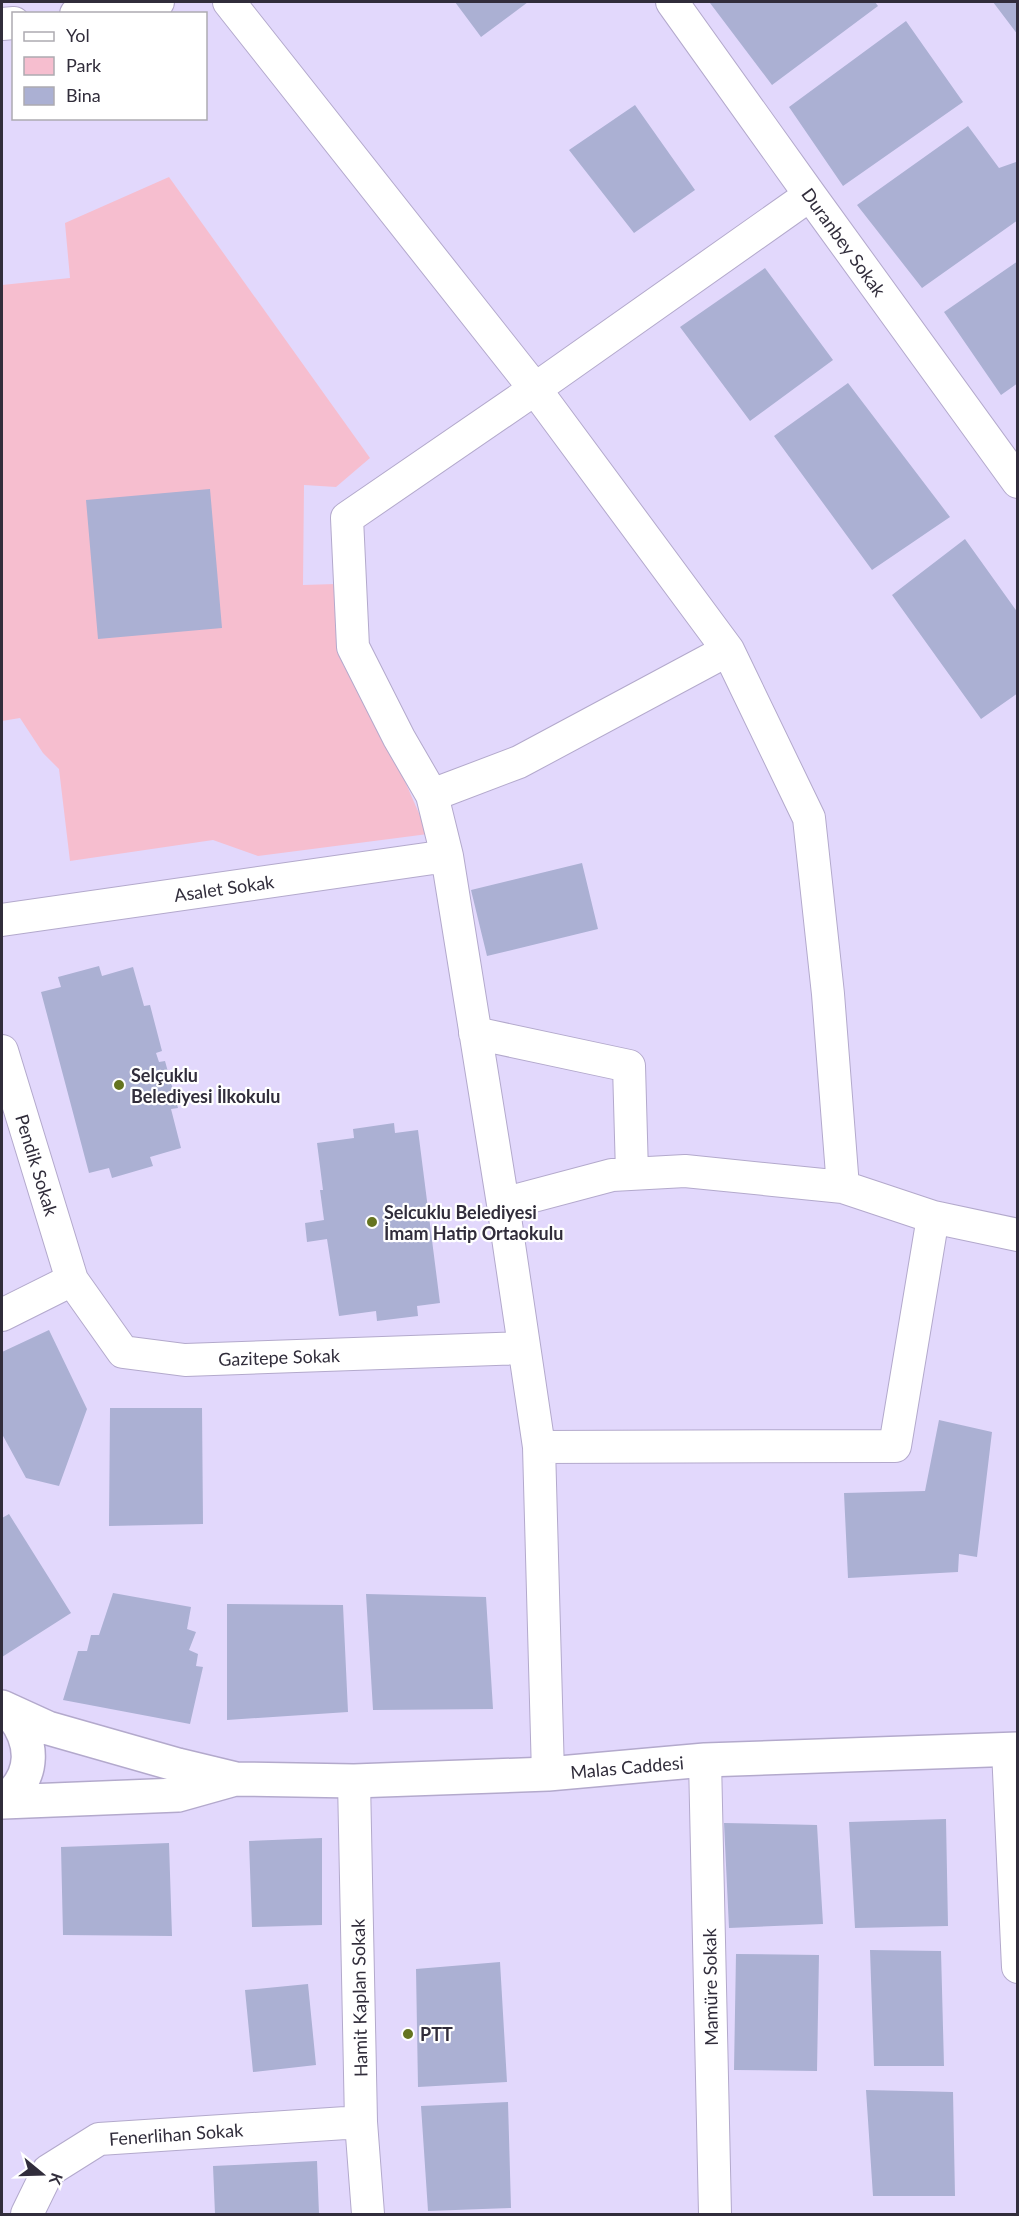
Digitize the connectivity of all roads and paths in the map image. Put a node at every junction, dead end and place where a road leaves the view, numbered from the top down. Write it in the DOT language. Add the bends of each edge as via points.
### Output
graph roads {
  1 [pos="158,2"];
  2 [pos="229,2"];
  3 [pos="672,2"];
  4 [pos="90,12"];
  5 [pos="810,195"];
  6 [pos="536,389"];
  7 [pos="1014,472"];
  8 [pos="728,650"];
  9 [pos="432,795"];
  10 [pos="447,856"];
  11 [pos="2,920"];
  12 [pos="475,1033"];
  13 [pos="2,1051"];
  14 [pos="632,1173"];
  15 [pos="843,1187"];
  16 [pos="503,1204"];
  17 [pos="933,1217"];
  18 [pos="1017,1235"];
  19 [pos="72,1280"];
  20 [pos="2,1315"];
  21 [pos="524,1348"];
  22 [pos="539,1447"];
  23 [pos="4,1709"];
  24 [pos="1013,1750"];
  25 [pos="705,1760"];
  26 [pos="548,1774"];
  27 [pos="236,1779"];
  28 [pos="354,1781"];
  29 [pos="2,1802"];
  30 [pos="1017,1967"];
  31 [pos="361,2122"];
  32 [pos="27,2214"];
  33 [pos="368,2214"];
  34 [pos="715,2214"];
  1 -- 4 [label="street"];
  2 -- 6 [label="street"];
  3 -- 5 [label="street, Duranbey Sokak"];
  5 -- 6 [label="street"];
  5 -- 7 [label="street, Duranbey Sokak"];
  6 -- 8 [label="street"];
  6 -- 9 [label="street" via="346,518 353,646"];
  8 -- 9 [label="street" via="519,762"];
  8 -- 15 [label="street" via="809,818"];
  9 -- 10 [label="street"];
  10 -- 11 [label="street, Asalet Sokak"];
  10 -- 12 [label="street"];
  12 -- 14 [label="street" via="629,1066"];
  12 -- 16 [label="street"];
  13 -- 19 [label="street, Pendik Sokak"];
  14 -- 15 [label="street" via="686,1171"];
  14 -- 16 [label="street" via="612,1174"];
  15 -- 17 [label="street"];
  16 -- 21 [label="street"];
  17 -- 18 [label="street"];
  17 -- 22 [label="street" via="895,1446"];
  19 -- 20 [label="street"];
  19 -- 21 [label="street, Gazitepe Sokak" via="123,1352 185,1360"];
  21 -- 22 [label="street"];
  22 -- 26 [label="street"];
  23 -- 27 [label="street" via="48,1728"];
  23 -- 29 [label="street" via="20,1724 27,1740 28,1757 21,1782"];
  24 -- 25 [label="street, Malas Caddesi"];
  24 -- 30 [label="street"];
  25 -- 26 [label="street, Malas Caddesi"];
  25 -- 34 [label="street, Mamüre Sokak"];
  26 -- 28 [label="street, Malas Caddesi"];
  27 -- 28 [label="street, Malas Caddesi"];
  27 -- 29 [label="street" via="178,1795"];
  28 -- 31 [label="street, Hamit Kaplan Sokak"];
  31 -- 32 [label="street, Fenerlihan Sokak" via="99,2139 48,2171"];
  31 -- 33 [label="street, Hamit Kaplan Sokak"];
}
